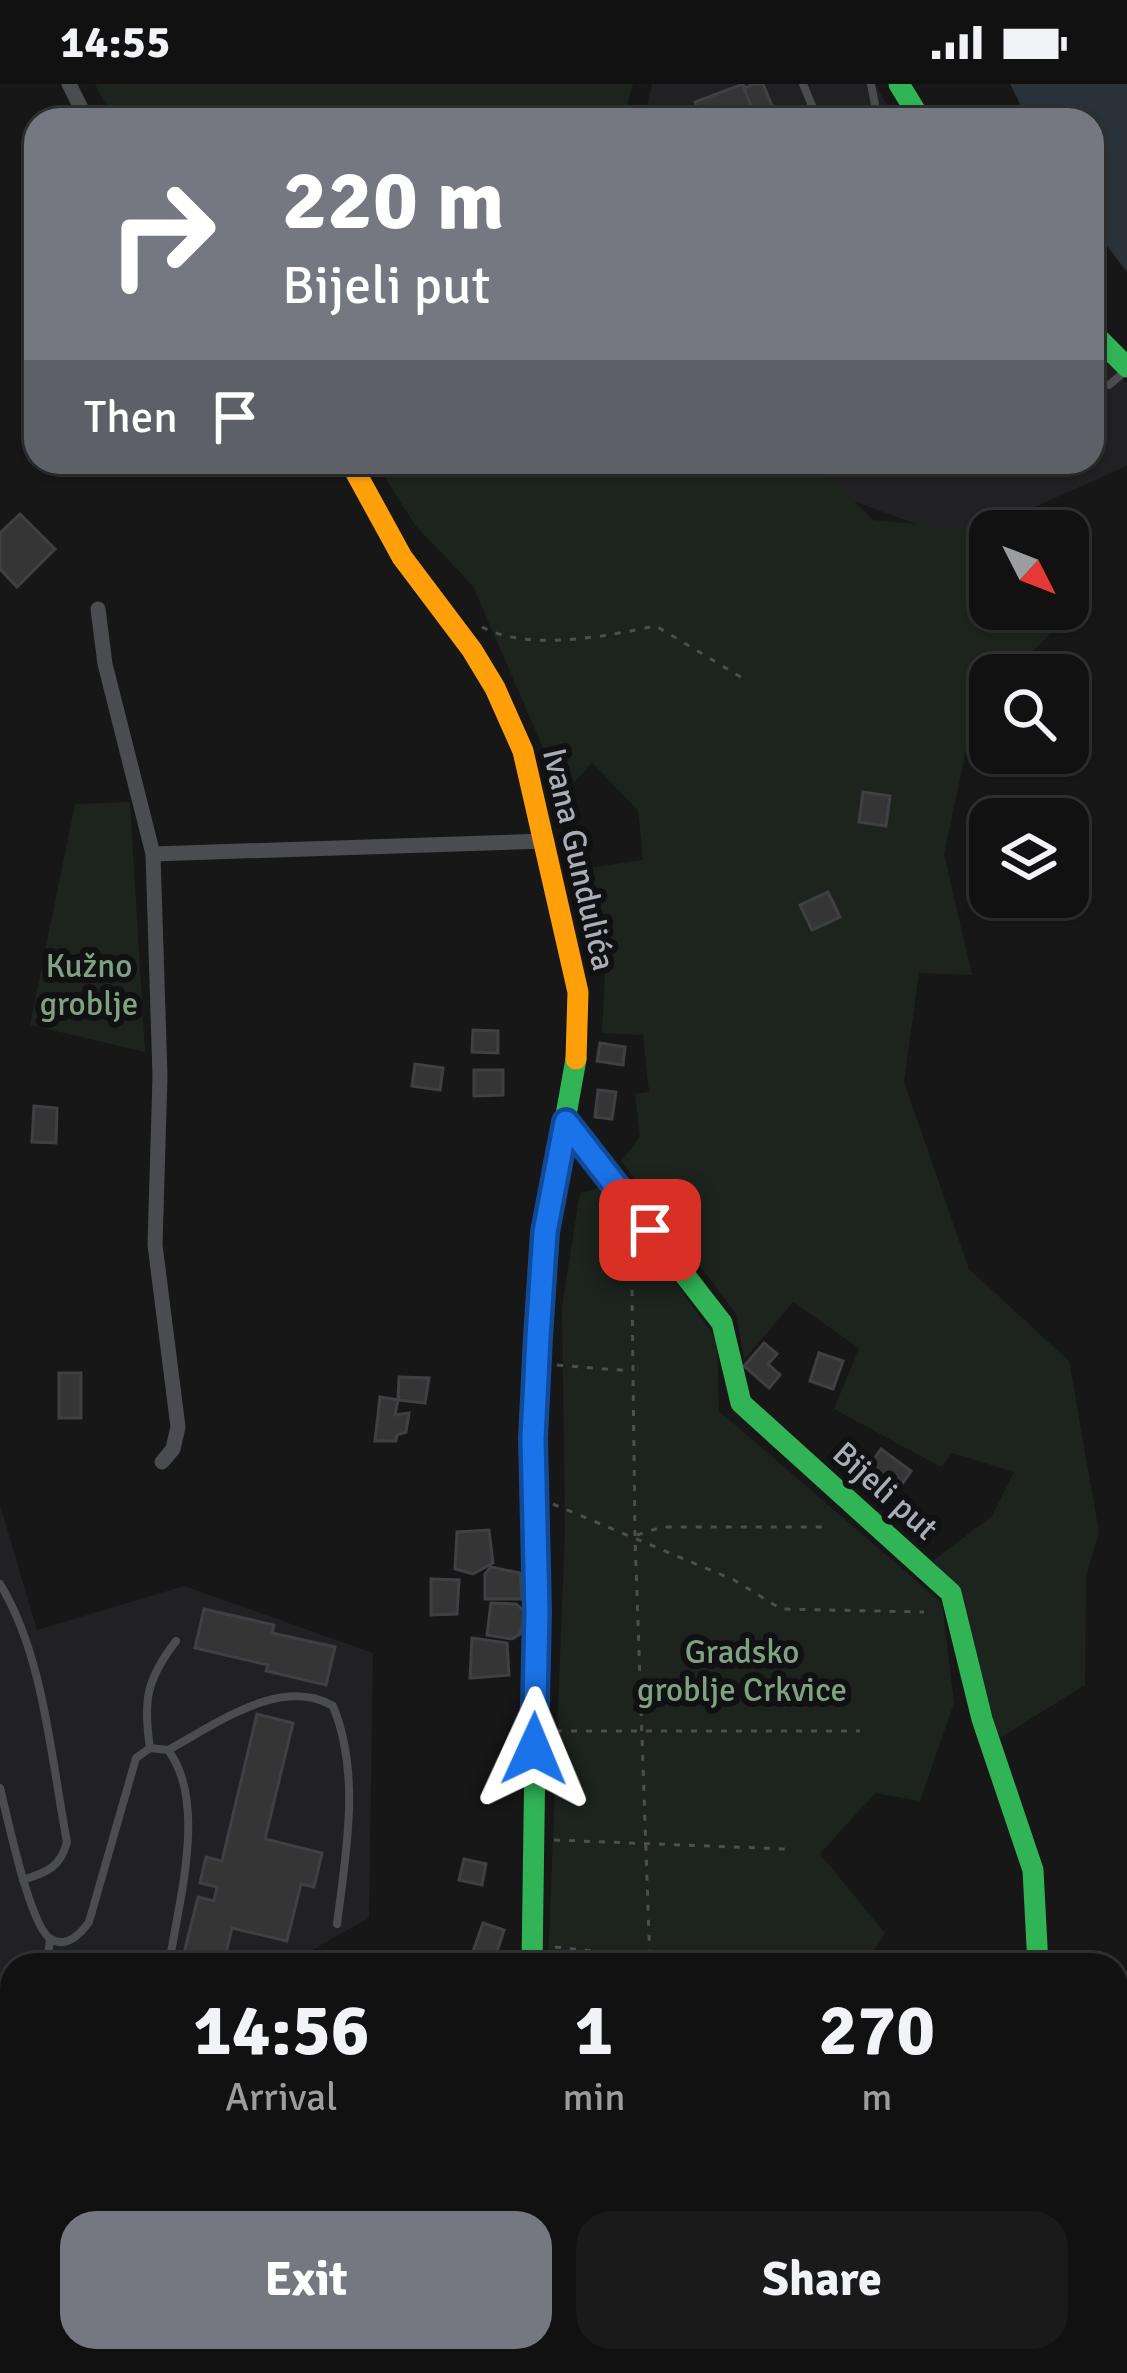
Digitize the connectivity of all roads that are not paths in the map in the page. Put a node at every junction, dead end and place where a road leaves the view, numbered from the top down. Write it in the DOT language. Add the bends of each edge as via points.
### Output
graph roads {
  1 [pos="1104,344"];
  2 [pos="1127,368"];
  3 [pos="357,474"];
  4 [pos="98,609"];
  5 [pos="547,841"];
  6 [pos="153,854"];
  7 [pos="566,1122"];
  8 [pos="163,1462"];
  9 [pos="0,1584"];
  10 [pos="176,1641"];
  11 [pos="150,1748"];
  12 [pos="168,1750"];
  13 [pos="0,1788"];
  14 [pos="23,1880"];
  15 [pos="338,1924"];
  16 [pos="50,1939"];
  17 [pos="48,1953"];
  18 [pos="171,1953"];
  19 [pos="532,1953"];
  20 [pos="1037,1953"];
  1 -- 2 [label="main road"];
  3 -- 5 [label="main road, Ivana Gundulića" via="402,557 494,688 523,751"];
  4 -- 6 [label="street"];
  5 -- 6 [label="street"];
  5 -- 7 [label="main road, Ivana Gundulića" via="578,992"];
  6 -- 8 [label="street" via="155,1246 178,1427"];
  7 -- 19 [label="main road, Ivana Gundulića" via="545,1232 537,1363"];
  7 -- 20 [label="main road, Bijeli put" via="722,1323 741,1403 951,1593 982,1719 1033,1870"];
  9 -- 14 [label="lane" via="32,1657 67,1842 51,1871"];
  10 -- 11 [label="lane" via="144,1705"];
  11 -- 12 [label="lane"];
  11 -- 16 [label="lane" via="136,1758 89,1922 79,1936"];
  12 -- 15 [label="lane" via="296,1693 333,1706 349,1761"];
  12 -- 18 [label="lane" via="183,1769 189,1827"];
  13 -- 14 [label="lane"];
  14 -- 16 [label="lane"];
  16 -- 17 [label="lane"];
}
